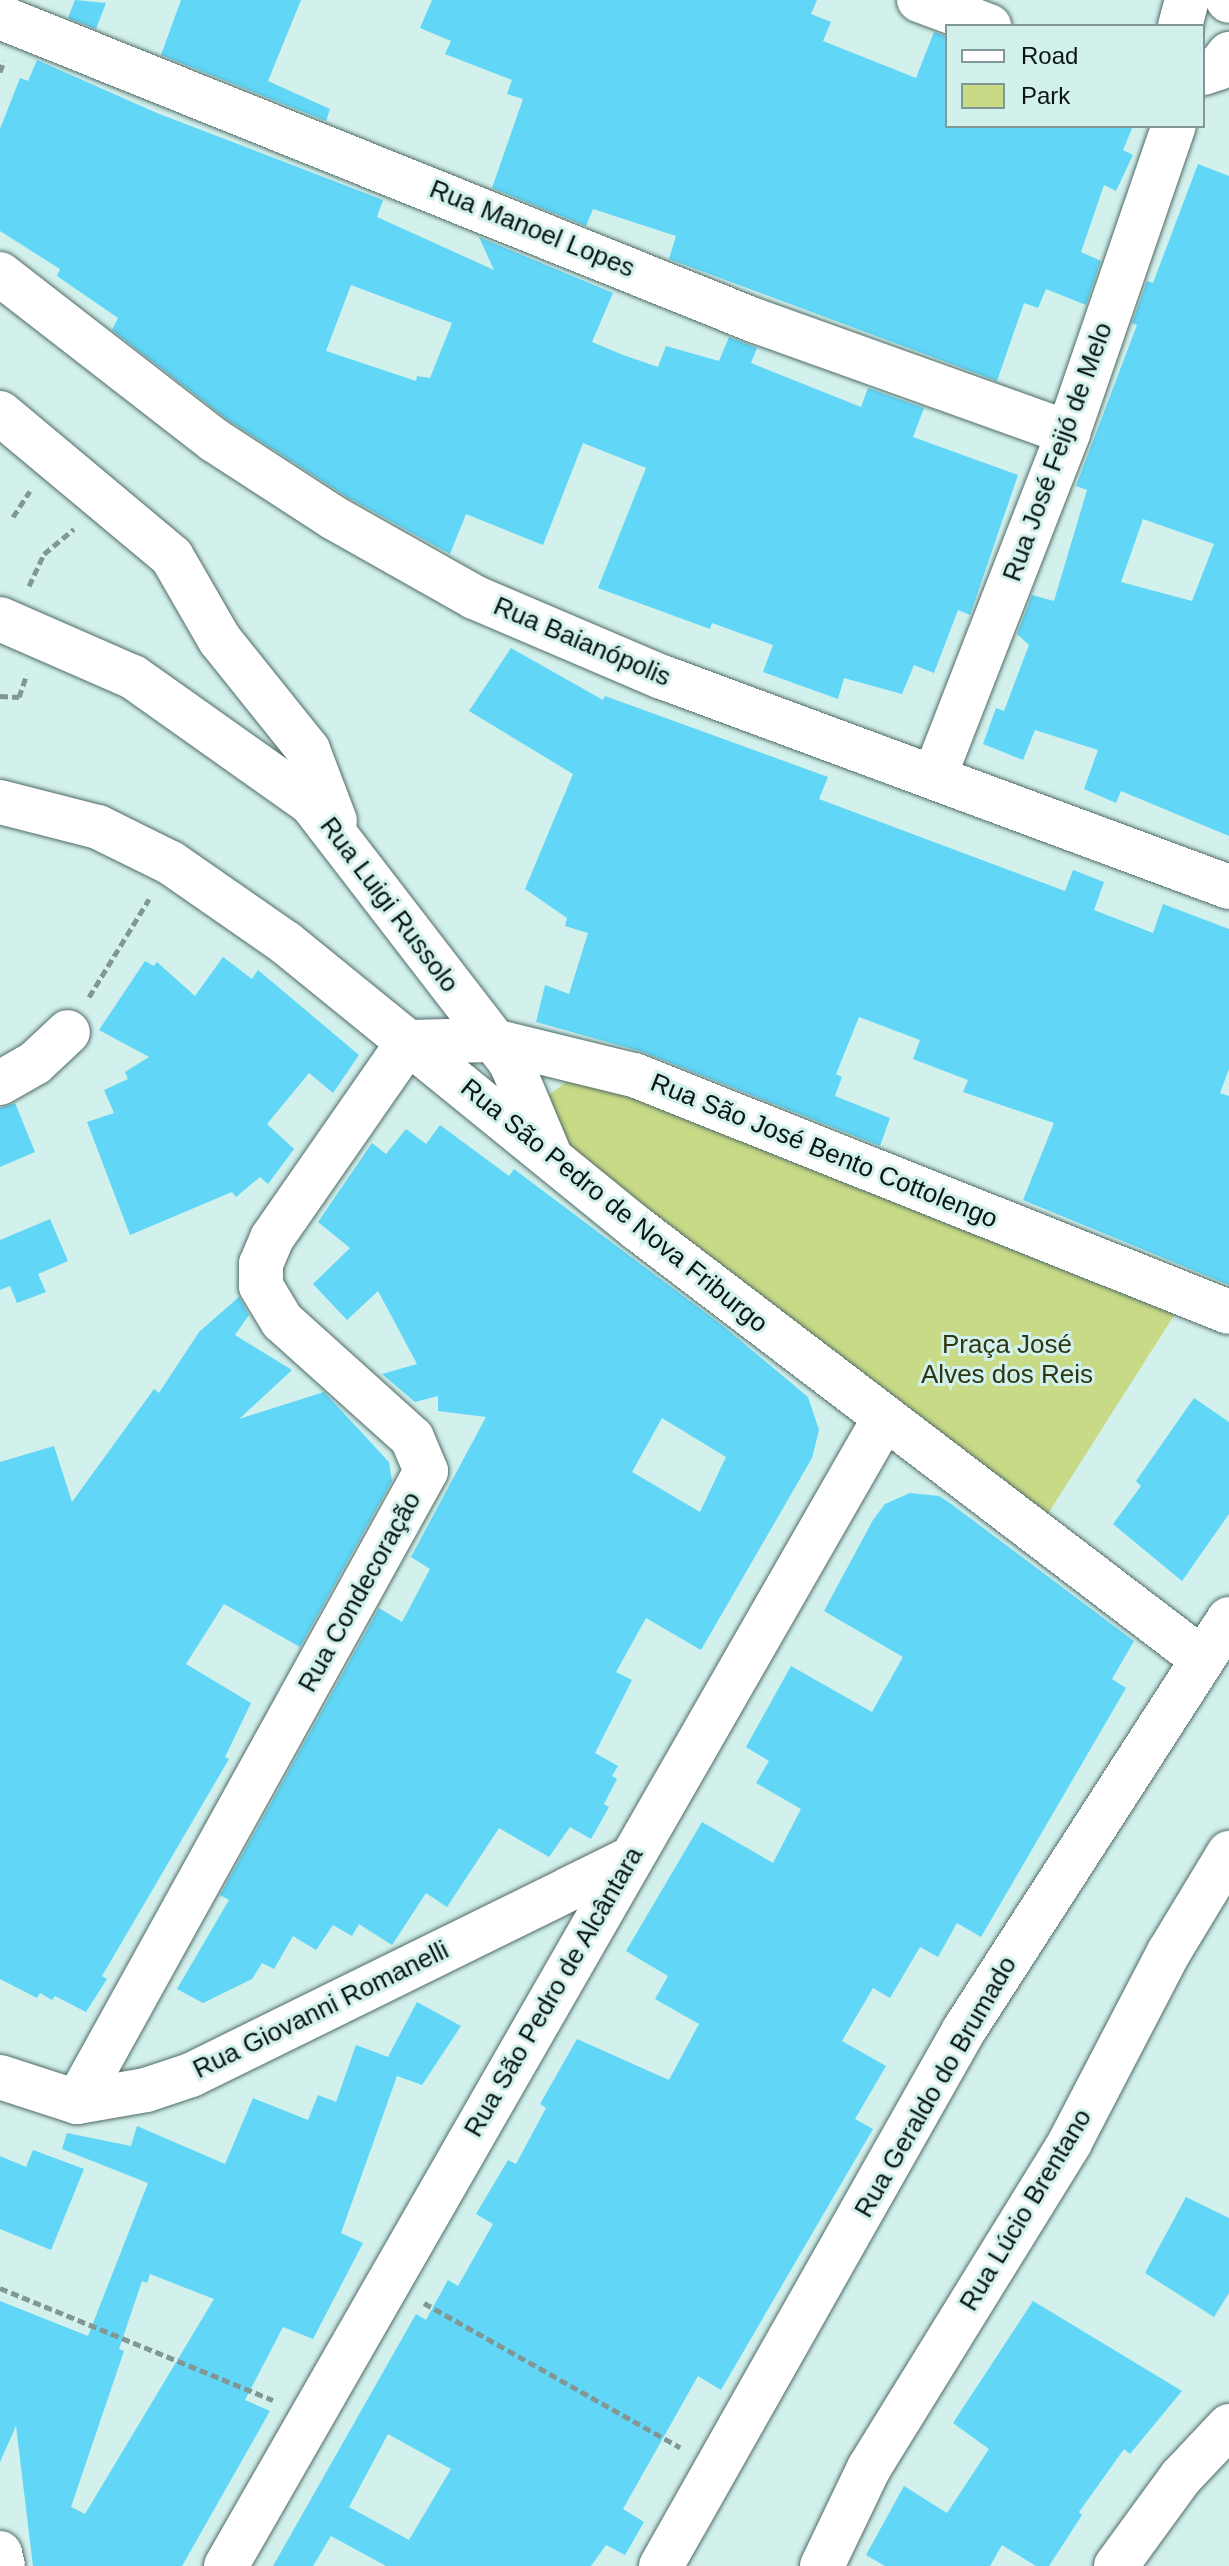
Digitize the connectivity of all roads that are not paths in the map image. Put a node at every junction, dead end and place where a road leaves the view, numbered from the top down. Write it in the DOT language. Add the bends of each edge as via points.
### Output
graph roads {
  1 [pos="919,0"];
  2 [pos="1187,0"];
  3 [pos="0,17"];
  4 [pos="984,24"];
  5 [pos="1181,24"];
  6 [pos="1229,54"];
  7 [pos="1205,72"];
  8 [pos="1173,128"];
  9 [pos="0,274"];
  10 [pos="0,413"];
  11 [pos="1068,433"];
  12 [pos="6,621"];
  13 [pos="935,775"];
  14 [pos="0,802"];
  15 [pos="339,834"];
  16 [pos="1229,887"];
  17 [pos="68,1032"];
  18 [pos="490,1040"];
  19 [pos="408,1042"];
  20 [pos="0,1083"];
  21 [pos="550,1156"];
  22 [pos="1229,1312"];
  23 [pos="884,1419"];
  24 [pos="1229,1619"];
  25 [pos="1202,1659"];
  26 [pos="1229,1853"];
  27 [pos="630,1859"];
  28 [pos="0,2077"];
  29 [pos="77,2102"];
  30 [pos="1229,2426"];
  31 [pos="0,2553"];
  32 [pos="3,2566"];
  33 [pos="226,2566"];
  34 [pos="661,2566"];
  35 [pos="822,2566"];
  36 [pos="1116,2566"];
  1 -- 4 [label="street"];
  2 -- 5 [label="street"];
  3 -- 11 [label="street, Rua Manoel Lopes" via="756,321"];
  6 -- 7 [label="street" via="1218,68"];
  8 -- 11 [label="street, Rua José Feijó de Melo"];
  9 -- 13 [label="street, Rua Baianópolis" via="214,440 334,518 474,597 662,677"];
  10 -- 15 [label="street" via="39,451 109,500 172,557 220,640 308,750"];
  11 -- 13 [label="street, Rua José Feijó de Melo"];
  12 -- 15 [label="street, Rua Luigi Russolo" via="133,677 281,780"];
  13 -- 16 [label="street, Rua Baianópolis"];
  14 -- 19 [label="street, Rua São Pedro de Nova Friburgo" via="98,827 171,863 286,943"];
  15 -- 18 [label="street, Rua Luigi Russolo"];
  17 -- 20 [label="street" via="35,1063"];
  18 -- 19 [label="street, Rua São José Bento Cottolengo"];
  18 -- 21 [label="street, Rua Luigi Russolo" via="520,1079"];
  18 -- 22 [label="street, Rua São José Bento Cottolengo" via="634,1075"];
  19 -- 21 [label="street, Rua São Pedro de Nova Friburgo"];
  19 -- 29 [label="street, Rua Condecoração" via="272,1238 261,1264 261,1286 282,1321 412,1438 426,1471"];
  21 -- 23 [label="street, Rua São Pedro de Nova Friburgo"];
  23 -- 25 [label="street, Rua São Pedro de Nova Friburgo"];
  23 -- 27 [label="street, Rua São Pedro de Alcântara"];
  24 -- 25 [label="street, Rua Geraldo do Brumado"];
  25 -- 34 [label="street, Rua Geraldo do Brumado" via="964,2030"];
  26 -- 35 [label="street, Rua Lúcio Brentano" via="1169,1952 1070,2142 869,2468"];
  27 -- 29 [label="street, Rua Giovanni Romanelli" via="191,2075 146,2090"];
  27 -- 33 [label="street, Rua São Pedro de Alcântara"];
  28 -- 29 [label="street, Rua Giovanni Romanelli"];
  30 -- 36 [label="street" via="1181,2477"];
  31 -- 32 [label="street"];
}
